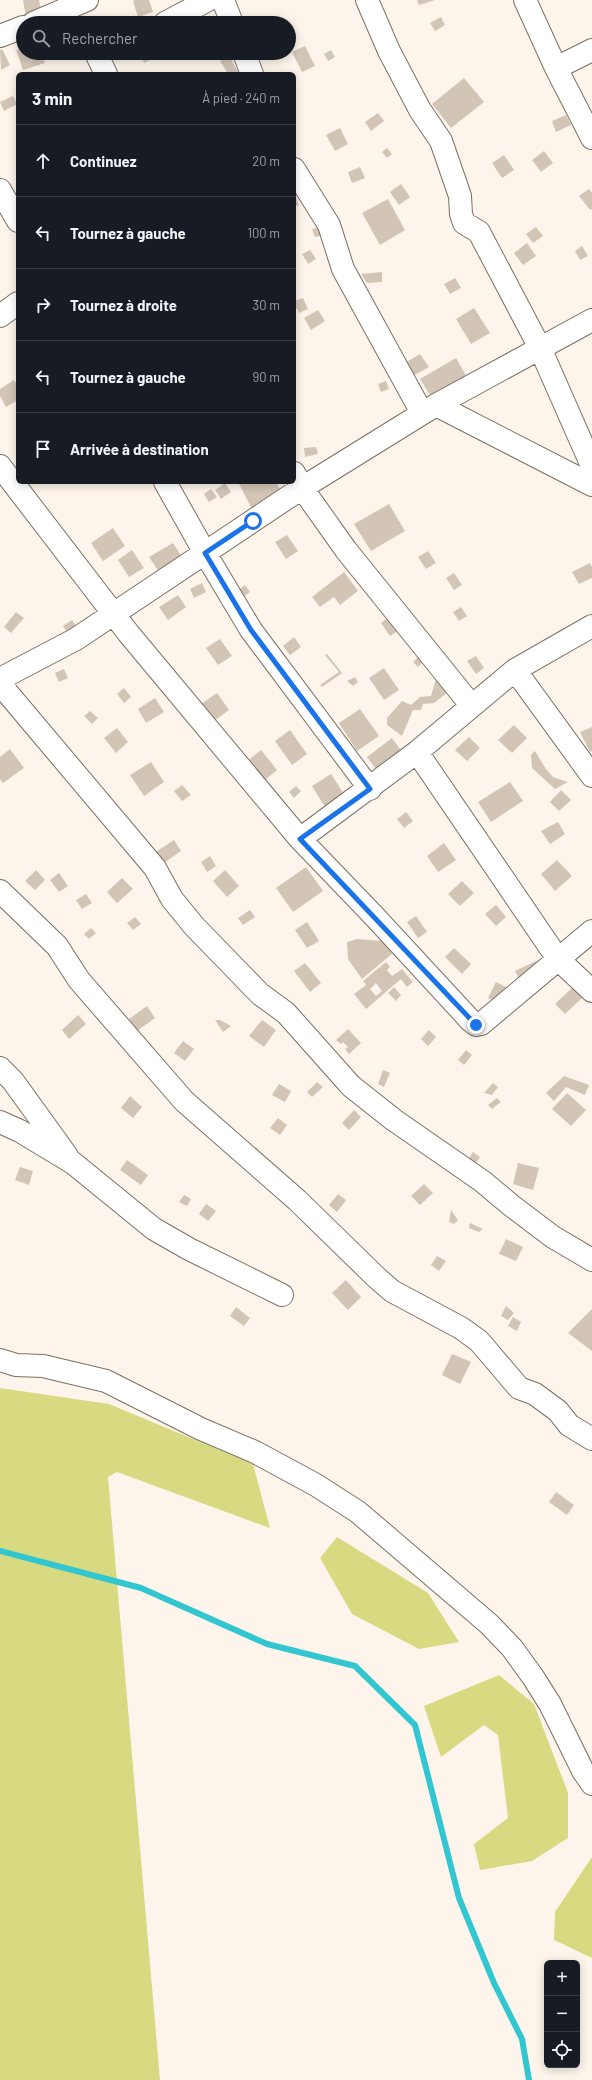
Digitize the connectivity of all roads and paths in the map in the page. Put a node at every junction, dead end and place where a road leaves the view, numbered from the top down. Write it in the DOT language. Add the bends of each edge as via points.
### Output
graph roads {
  1 [pos="208,0"];
  2 [pos="223,0"];
  3 [pos="367,0"];
  4 [pos="524,0"];
  5 [pos="78,8"];
  6 [pos="54,16"];
  7 [pos="178,16"];
  8 [pos="229,16"];
  9 [pos="16,30"];
  10 [pos="0,36"];
  11 [pos="592,50"];
  12 [pos="247,60"];
  13 [pos="556,68"];
  14 [pos="251,72"];
  15 [pos="592,138"];
  16 [pos="296,172"];
  17 [pos="0,190"];
  18 [pos="16,218"];
  19 [pos="16,304"];
  20 [pos="0,316"];
  21 [pos="592,320"];
  22 [pos="540,348"];
  23 [pos="429,409"];
  24 [pos="0,466"];
  25 [pos="592,466"];
  26 [pos="298,481"];
  27 [pos="166,484"];
  28 [pos="294,484"];
  29 [pos="592,485"];
  30 [pos="205,553"];
  31 [pos="115,614"];
  32 [pos="592,626"];
  33 [pos="129,634"];
  34 [pos="76,639"];
  35 [pos="515,670"];
  36 [pos="0,679"];
  37 [pos="0,684"];
  38 [pos="471,705"];
  39 [pos="417,752"];
  40 [pos="592,776"];
  41 [pos="370,789"];
  42 [pos="300,839"];
  43 [pos="0,891"];
  44 [pos="592,931"];
  45 [pos="558,959"];
  46 [pos="592,991"];
  47 [pos="0,1068"];
  48 [pos="0,1122"];
  49 [pos="73,1163"];
  50 [pos="592,1260"];
  51 [pos="282,1294"];
  52 [pos="0,1360"];
  53 [pos="592,1439"];
  54 [pos="592,1784"];
  1 -- 7 [label="street"];
  2 -- 8 [label="street"];
  3 -- 22 [label="street" via="416,104 441,141 460,196 464,223 479,232"];
  4 -- 13 [label="street"];
  5 -- 6 [label="street"];
  9 -- 10 [label="street"];
  11 -- 13 [label="street"];
  12 -- 14 [label="street"];
  13 -- 15 [label="street"];
  16 -- 23 [label="street" via="329,225 343,269"];
  17 -- 18 [label="street"];
  19 -- 20 [label="street"];
  21 -- 22 [label="street"];
  22 -- 23 [label="street"];
  22 -- 25 [label="street"];
  23 -- 26 [label="street"];
  23 -- 29 [label="street"];
  24 -- 31 [label="street"];
  26 -- 38 [label="street" via="346,550"];
  27 -- 30 [label="street"];
  28 -- 30 [label="street"];
  30 -- 31 [label="street"];
  30 -- 41 [label="street" via="251,630"];
  31 -- 33 [label="street"];
  31 -- 34 [label="street"];
  32 -- 35 [label="street"];
  33 -- 34 [label="street"];
  33 -- 42 [label="street"];
  34 -- 36 [label="street"];
  35 -- 38 [label="street"];
  35 -- 40 [label="street"];
  37 -- 50 [label="street" via="155,868 172,900 194,926 260,994 286,1013 351,1086 394,1120 482,1180 554,1237"];
  38 -- 39 [label="street"];
  39 -- 41 [label="street"];
  39 -- 45 [label="street"];
  41 -- 42 [label="street"];
  42 -- 45 [label="street" via="476,1025 481,1024"];
  43 -- 53 [label="street" via="57,946 79,980 184,1101 296,1200 392,1291 474,1337 519,1388 535,1394 558,1411 569,1425"];
  44 -- 45 [label="street"];
  45 -- 46 [label="street"];
  47 -- 49 [label="street" via="13,1081"];
  48 -- 49 [label="street"];
  49 -- 51 [label="street" via="154,1229"];
  52 -- 54 [label="street" via="16,1365 43,1366 106,1381 201,1429 255,1452 316,1485 358,1512 489,1624 512,1648 537,1684"];
}
